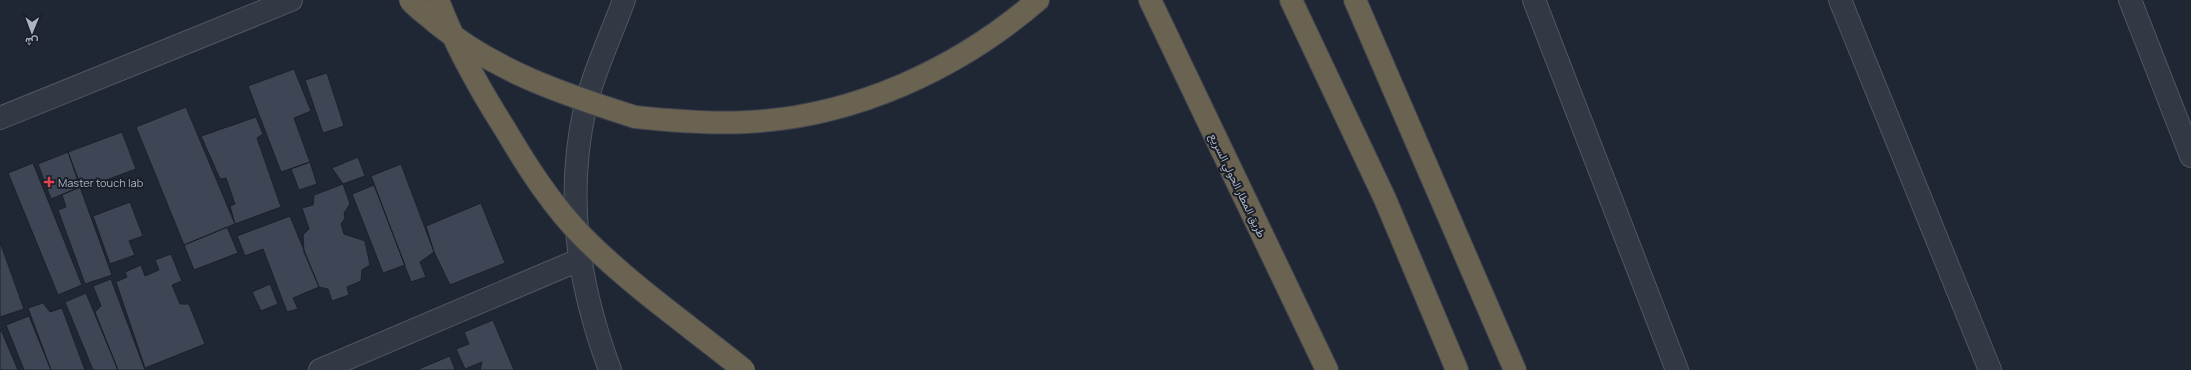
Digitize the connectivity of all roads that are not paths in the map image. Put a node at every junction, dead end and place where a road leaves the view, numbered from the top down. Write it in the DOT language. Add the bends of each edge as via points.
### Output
graph roads {
  1 [pos="291,0"];
  2 [pos="410,0"];
  3 [pos="438,0"];
  4 [pos="624,0"];
  5 [pos="1038,0"];
  6 [pos="1150,0"];
  7 [pos="1291,0"];
  8 [pos="1355,0"];
  9 [pos="1534,0"];
  10 [pos="1840,0"];
  11 [pos="2130,0"];
  12 [pos="0,118"];
  13 [pos="2191,156"];
  14 [pos="579,260"];
  15 [pos="320,370"];
  16 [pos="610,370"];
  17 [pos="744,370"];
  18 [pos="1327,370"];
  19 [pos="1457,370"];
  20 [pos="1515,370"];
  21 [pos="1677,370"];
  22 [pos="1990,370"];
  1 -- 12 [label="street"];
  2 -- 5 [label="highway, bridge" via="462,42 501,67 564,95 635,117 691,123 748,122 805,115 860,101 914,81 964,55 1011,23"];
  3 -- 17 [label="highway, bridge" via="486,99 547,194 584,238 626,278"];
  4 -- 14 [label="street" via="600,59 585,108 577,159 575,210"];
  6 -- 18 [label="highway, طريق المطار الحولي السريع"];
  7 -- 19 [label="highway" via="1385,199"];
  8 -- 20 [label="highway"];
  9 -- 21 [label="street"];
  10 -- 22 [label="street"];
  11 -- 13 [label="street"];
  14 -- 15 [label="street"];
  14 -- 16 [label="street" via="589,310"];
}
